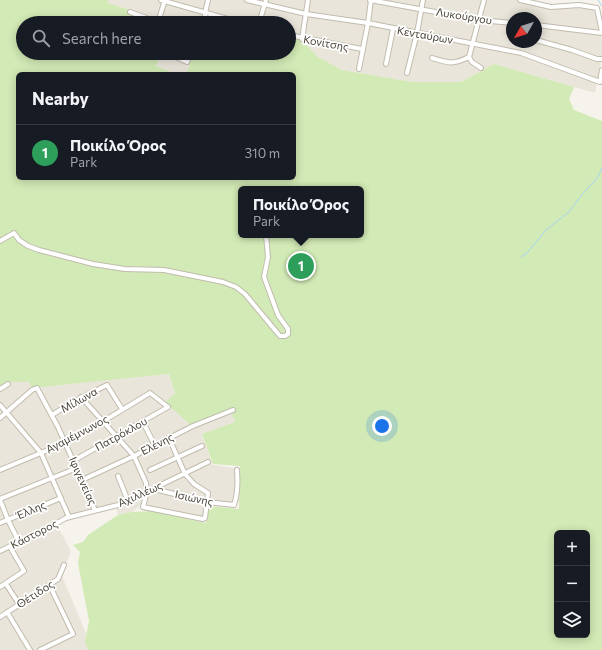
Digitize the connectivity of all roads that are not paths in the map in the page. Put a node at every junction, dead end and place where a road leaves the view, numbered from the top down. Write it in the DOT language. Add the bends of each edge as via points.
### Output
graph roads {
  1 [pos="164,0"];
  2 [pos="208,0"];
  3 [pos="247,0"];
  4 [pos="308,0"];
  5 [pos="370,0"];
  6 [pos="422,0"];
  7 [pos="484,0"];
  8 [pos="521,0"];
  9 [pos="265,2"];
  10 [pos="420,9"];
  11 [pos="600,11"];
  12 [pos="130,12"];
  13 [pos="205,13"];
  14 [pos="306,14"];
  15 [pos="141,16"];
  16 [pos="161,16"];
  17 [pos="216,16"];
  18 [pos="261,16"];
  19 [pos="479,20"];
  20 [pos="506,22"];
  21 [pos="368,23"];
  22 [pos="542,27"];
  23 [pos="393,29"];
  24 [pos="417,33"];
  25 [pos="602,33"];
  26 [pos="296,37"];
  27 [pos="302,39"];
  28 [pos="542,42"];
  29 [pos="473,44"];
  30 [pos="362,49"];
  31 [pos="469,57"];
  32 [pos="432,58"];
  33 [pos="602,59"];
  34 [pos="386,64"];
  35 [pos="481,68"];
  36 [pos="359,69"];
  37 [pos="602,70"];
  38 [pos="407,74"];
  39 [pos="266,238"];
  40 [pos="0,241"];
  41 [pos="8,384"];
  42 [pos="0,389"];
  43 [pos="81,397"];
  44 [pos="0,406"];
  45 [pos="168,407"];
  46 [pos="122,409"];
  47 [pos="233,410"];
  48 [pos="6,413"];
  49 [pos="52,416"];
  50 [pos="0,418"];
  51 [pos="103,421"];
  52 [pos="143,422"];
  53 [pos="116,437"];
  54 [pos="169,438"];
  55 [pos="65,442"];
  56 [pos="155,446"];
  57 [pos="202,446"];
  58 [pos="41,453"];
  59 [pos="134,456"];
  60 [pos="177,458"];
  61 [pos="73,461"];
  62 [pos="208,462"];
  63 [pos="77,468"];
  64 [pos="0,470"];
  65 [pos="150,470"];
  66 [pos="237,470"];
  67 [pos="184,474"];
  68 [pos="118,476"];
  69 [pos="53,478"];
  70 [pos="82,480"];
  71 [pos="154,489"];
  72 [pos="147,491"];
  73 [pos="61,498"];
  74 [pos="0,500"];
  75 [pos="128,501"];
  76 [pos="207,502"];
  77 [pos="95,510"];
  78 [pos="69,517"];
  79 [pos="8,520"];
  80 [pos="0,523"];
  81 [pos="19,542"];
  82 [pos="10,547"];
  83 [pos="0,551"];
  84 [pos="64,565"];
  85 [pos="6,584"];
  86 [pos="50,586"];
  87 [pos="0,587"];
  88 [pos="19,604"];
  89 [pos="7,612"];
  90 [pos="0,617"];
  91 [pos="30,650"];
  92 [pos="40,650"];
  1 -- 13 [label="street"];
  1 -- 16 [label="street"];
  2 -- 13 [label="street"];
  3 -- 9 [label="street, Κενταύρων"];
  4 -- 14 [label="street"];
  5 -- 10 [label="street, Λυκούργου"];
  5 -- 21 [label="street"];
  6 -- 10 [label="street"];
  7 -- 19 [label="street"];
  8 -- 11 [label="street" via="551,7 579,4"];
  9 -- 14 [label="street, Κενταύρων"];
  9 -- 18 [label="street"];
  10 -- 19 [label="street, Λυκούργου"];
  10 -- 24 [label="street"];
  11 -- 25 [label="street"];
  12 -- 15 [label="street"];
  13 -- 17 [label="street"];
  14 -- 21 [label="street, Κενταύρων"];
  14 -- 27 [label="street"];
  19 -- 20 [label="street, Λυκούργου"];
  19 -- 29 [label="street"];
  21 -- 23 [label="street, Κενταύρων"];
  21 -- 30 [label="street"];
  22 -- 25 [label="street"];
  23 -- 24 [label="street, Κενταύρων"];
  23 -- 34 [label="street"];
  24 -- 29 [label="street, Κενταύρων"];
  24 -- 38 [label="street"];
  26 -- 27 [label="street, Κονίτσης"];
  27 -- 30 [label="street, Κονίτσης"];
  28 -- 33 [label="street"];
  29 -- 31 [label="street"];
  29 -- 37 [label="street, Κενταύρων" via="521,53 600,82"];
  30 -- 36 [label="street"];
  31 -- 32 [label="street" via="448,63"];
  31 -- 35 [label="street"];
  39 -- 40 [label="street" via="268,257 264,277 278,315 288,329 285,336 280,336 245,294 223,282 164,270 125,269 93,264 28,246 14,233"];
  41 -- 42 [label="street"];
  43 -- 46 [label="street, Μίλωνα" via="107,385"];
  43 -- 49 [label="street, Μίλωνα"];
  43 -- 51 [label="street"];
  44 -- 48 [label="street"];
  45 -- 46 [label="street, Αγαμέμνωνος" via="150,393"];
  45 -- 52 [label="street, Πατρόκλου"];
  46 -- 51 [label="street, Αγαμέμνωνος"];
  47 -- 54 [label="street, Ελένης"];
  48 -- 49 [label="street, Ιφιγενείας" via="37,388"];
  48 -- 50 [label="street"];
  48 -- 58 [label="street"];
  49 -- 55 [label="street, Ιφιγενείας"];
  51 -- 53 [label="street"];
  51 -- 55 [label="street, Αγαμέμνωνος"];
  52 -- 53 [label="street, Πατρόκλου"];
  52 -- 56 [label="street"];
  53 -- 59 [label="street"];
  53 -- 61 [label="street, Πατρόκλου"];
  54 -- 56 [label="street, Ελένης"];
  54 -- 60 [label="street"];
  55 -- 58 [label="street, Αγαμέμνωνος"];
  55 -- 61 [label="street, Ιφιγενείας"];
  56 -- 59 [label="street, Ελένης"];
  57 -- 60 [label="street"];
  58 -- 64 [label="street, Αγαμέμνωνος"];
  58 -- 69 [label="street"];
  59 -- 70 [label="street, Ελένης"];
  59 -- 72 [label="street"];
  60 -- 65 [label="street"];
  60 -- 67 [label="street"];
  61 -- 63 [label="street, Ιφιγενείας"];
  62 -- 67 [label="street, Αχιλλέως"];
  63 -- 69 [label="street"];
  63 -- 70 [label="street, Ιφιγενείας"];
  66 -- 76 [label="street, Ισιώνης" via="234,505"];
  67 -- 71 [label="street, Αχιλλέως"];
  67 -- 76 [label="street" via="208,493"];
  68 -- 75 [label="street"];
  69 -- 73 [label="street"];
  69 -- 74 [label="street"];
  70 -- 77 [label="street, Ιφιγενείας"];
  71 -- 72 [label="street, Αχιλλέως"];
  71 -- 76 [label="street, Ισιώνης"];
  72 -- 75 [label="street, Αχιλλέως"];
  72 -- 76 [label="street" via="143,507 196,518 205,518"];
  73 -- 78 [label="street"];
  73 -- 79 [label="street, Έλλης"];
  74 -- 79 [label="street"];
  75 -- 77 [label="street, Αχιλλέως"];
  77 -- 78 [label="street, Αχιλλέως"];
  78 -- 81 [label="street, Κάστορος"];
  79 -- 80 [label="street, Έλλης"];
  79 -- 81 [label="street"];
  81 -- 82 [label="street, Κάστορος"];
  82 -- 83 [label="street, Κάστορος"];
  82 -- 85 [label="street" via="24,572"];
  84 -- 86 [label="street, Θέτιδος" via="58,579"];
  85 -- 87 [label="street"];
  85 -- 88 [label="street"];
  86 -- 88 [label="street, Θέτιδος"];
  86 -- 92 [label="street" via="73,634"];
  88 -- 89 [label="street, Θέτιδος"];
  89 -- 90 [label="street, Θέτιδος"];
  89 -- 91 [label="street"];
}
